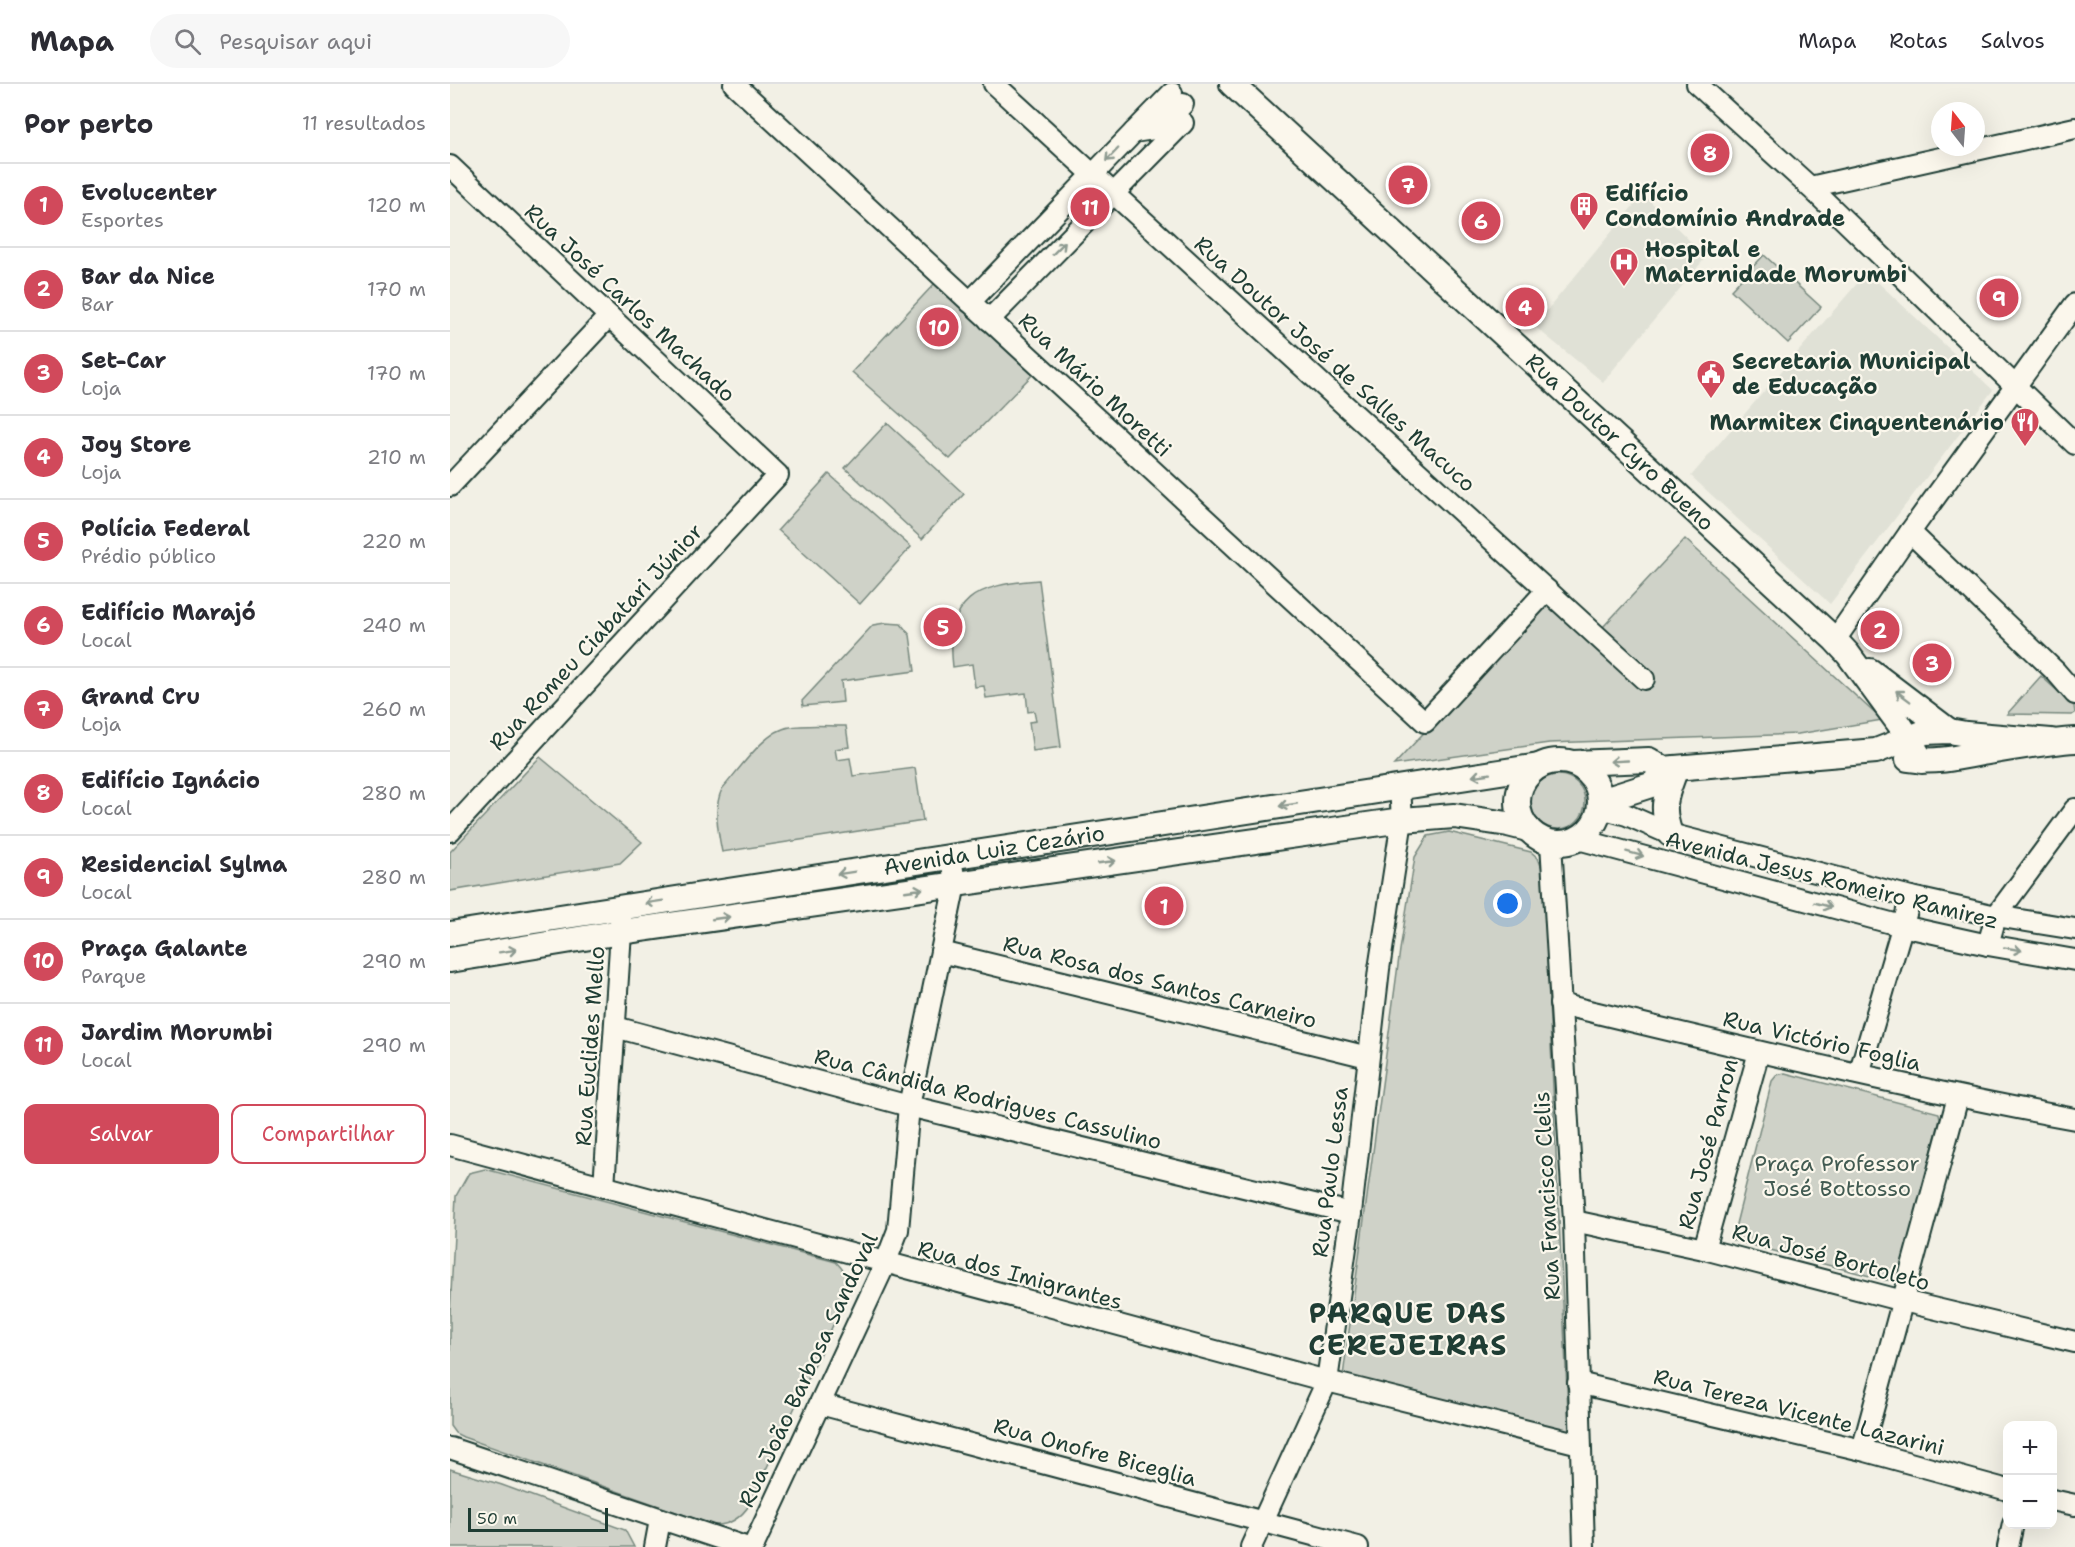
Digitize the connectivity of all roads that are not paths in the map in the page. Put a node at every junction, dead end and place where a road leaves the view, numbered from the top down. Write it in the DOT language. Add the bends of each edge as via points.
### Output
graph roads {
  1 [pos="734,84"];
  2 [pos="994,84"];
  3 [pos="1232,84"];
  4 [pos="1697,84"];
  5 [pos="2075,128"];
  6 [pos="450,166"];
  7 [pos="1093,175"];
  8 [pos="1810,187"];
  9 [pos="1113,193"];
  10 [pos="1019,251"];
  11 [pos="1038,270"];
  12 [pos="970,302"];
  13 [pos="2075,304"];
  14 [pos="609,316"];
  15 [pos="989,320"];
  16 [pos="2015,387"];
  17 [pos="2075,444"];
  18 [pos="778,475"];
  19 [pos="450,486"];
  20 [pos="1910,532"];
  21 [pos="1547,590"];
  22 [pos="1841,647"];
  23 [pos="1644,679"];
  24 [pos="2075,694"];
  25 [pos="1950,731"];
  26 [pos="1909,738"];
  27 [pos="2063,741"];
  28 [pos="1876,751"];
  29 [pos="1946,759"];
  30 [pos="1922,761"];
  31 [pos="1573,763"];
  32 [pos="1539,766"];
  33 [pos="1670,769"];
  34 [pos="1400,787"];
  35 [pos="1601,805"];
  36 [pos="2075,809"];
  37 [pos="1402,820"];
  38 [pos="1528,830"];
  39 [pos="450,831"];
  40 [pos="1670,834"];
  41 [pos="1578,839"];
  42 [pos="1551,843"];
  43 [pos="951,856"];
  44 [pos="955,884"];
  45 [pos="1911,897"];
  46 [pos="618,908"];
  47 [pos="1996,916"];
  48 [pos="1902,926"];
  49 [pos="2075,929"];
  50 [pos="621,933"];
  51 [pos="450,934"];
  52 [pos="1988,945"];
  53 [pos="941,952"];
  54 [pos="450,960"];
  55 [pos="2075,960"];
  56 [pos="1560,1004"];
  57 [pos="615,1027"];
  58 [pos="1759,1052"];
  59 [pos="1368,1057"];
  60 [pos="1859,1074"];
  61 [pos="1958,1097"];
  62 [pos="909,1106"];
  63 [pos="2075,1119"];
  64 [pos="450,1145"];
  65 [pos="604,1186"];
  66 [pos="1351,1214"];
  67 [pos="1574,1221"];
  68 [pos="1704,1249"];
  69 [pos="885,1264"];
  70 [pos="1903,1301"];
  71 [pos="2075,1342"];
  72 [pos="1327,1381"];
  73 [pos="1578,1383"];
  74 [pos="820,1404"];
  75 [pos="1580,1444"];
  76 [pos="450,1448"];
  77 [pos="1862,1450"];
  78 [pos="2003,1489"];
  79 [pos="2057,1501"];
  80 [pos="2075,1505"];
  81 [pos="660,1520"];
  82 [pos="1263,1521"];
  83 [pos="2012,1529"];
  84 [pos="1589,1546"];
  85 [pos="655,1547"];
  86 [pos="745,1547"];
  87 [pos="753,1547"];
  88 [pos="1251,1547"];
  89 [pos="1358,1547"];
  90 [pos="2008,1547"];
  1 -- 12 [label="street, Rua Mário Moretti"];
  2 -- 7 [label="street, Rua Doutor José de Salles Macuco"];
  3 -- 22 [label="street, Rua Doutor Cyro Bueno"];
  4 -- 8 [label="street"];
  5 -- 8 [label="street"];
  6 -- 14 [label="street, Rua José Carlos Machado"];
  7 -- 9 [label="street, Rua Doutor José de Salles Macuco"];
  9 -- 7 [label="street, one-way" via="1182,103 1160,128 1134,132"];
  7 -- 10 [label="street"];
  8 -- 16 [label="street"];
  11 -- 9 [label="street, one-way"];
  9 -- 21 [label="street, Rua Doutor José de Salles Macuco"];
  10 -- 11 [label="street"];
  10 -- 12 [label="street"];
  11 -- 15 [label="street"];
  12 -- 15 [label="street, Rua Mário Moretti"];
  13 -- 16 [label="street"];
  14 -- 18 [label="street, Rua José Carlos Machado"];
  14 -- 19 [label="street"];
  15 -- 21 [label="street, Rua Mário Moretti" via="1425,722"];
  16 -- 17 [label="street"];
  16 -- 20 [label="street"];
  18 -- 39 [label="street, Rua Romeu Ciabatari Júnior"];
  20 -- 22 [label="street"];
  20 -- 24 [label="street"];
  21 -- 23 [label="street, Rua Doutor José de Salles Macuco"];
  25 -- 22 [label="street, Rua Doutor Cyro Bueno, one-way"];
  22 -- 26 [label="street, Rua Doutor Cyro Bueno"];
  25 -- 26 [label="street" via="1925,732"];
  25 -- 27 [label="street"];
  25 -- 29 [label="street" via="1952,746"];
  26 -- 28 [label="street"];
  26 -- 30 [label="street, Rua Doutor Cyro Bueno"];
  27 -- 29 [label="street"];
  28 -- 30 [label="street"];
  28 -- 33 [label="street"];
  29 -- 30 [label="street"];
  31 -- 32 [label="street" via="1555,761"];
  33 -- 31 [label="street, one-way" via="1649,760"];
  31 -- 35 [label="street" via="1585,769 1596,783"];
  32 -- 34 [label="street, Avenida Luiz Cezário, one-way"];
  32 -- 38 [label="street" via="1528,774 1518,798 1518,811"];
  33 -- 35 [label="street" via="1654,784"];
  33 -- 40 [label="street" via="1664,805"];
  34 -- 37 [label="street, Rua Paulo Lessa"];
  34 -- 43 [label="street, Avenida Luiz Cezário, one-way"];
  35 -- 40 [label="street, Avenida Jesus Romeiro Ramirez"];
  35 -- 41 [label="street" via="1589,831"];
  36 -- 47 [label="street"];
  37 -- 38 [label="street, Avenida Luiz Cezário" via="1454,816"];
  44 -- 37 [label="street, Avenida Luiz Cezário, one-way"];
  37 -- 59 [label="street, Rua Paulo Lessa"];
  38 -- 42 [label="street"];
  40 -- 45 [label="street, Avenida Jesus Romeiro Ramirez"];
  41 -- 42 [label="street"];
  41 -- 48 [label="street, Avenida Jesus Romeiro Ramirez, one-way"];
  42 -- 56 [label="street, Rua Francisco Clelis"];
  43 -- 44 [label="street, Rua João Barbosa Sandoval"];
  43 -- 46 [label="street, Avenida Luiz Cezário, one-way"];
  50 -- 44 [label="street, Avenida Luiz Cezário, one-way"];
  44 -- 53 [label="street, Rua João Barbosa Sandoval"];
  45 -- 47 [label="street, Avenida Jesus Romeiro Ramirez"];
  45 -- 48 [label="street"];
  46 -- 50 [label="street, Rua Euclides Mello"];
  46 -- 51 [label="street, Avenida Luiz Cezário"];
  47 -- 49 [label="street, Avenida Jesus Romeiro Ramirez"];
  47 -- 52 [label="street"];
  48 -- 52 [label="street, Avenida Jesus Romeiro Ramirez"];
  48 -- 60 [label="street"];
  54 -- 50 [label="street, Avenida Luiz Cezário, one-way"];
  50 -- 57 [label="street, Rua Euclides Mello"];
  52 -- 55 [label="street, Avenida Jesus Romeiro Ramirez, one-way"];
  53 -- 59 [label="street, Rua Rosa dos Santos Carneiro"];
  53 -- 62 [label="street, Rua João Barbosa Sandoval"];
  56 -- 58 [label="street, Rua Victório Foglia"];
  56 -- 67 [label="street, Rua Francisco Clelis"];
  57 -- 62 [label="street, Rua Cândida Rodrigues Cassulino"];
  57 -- 65 [label="street, Rua Euclides Mello"];
  58 -- 60 [label="street, Rua Victório Foglia"];
  58 -- 68 [label="street, Rua José Parron"];
  59 -- 66 [label="street, Rua Paulo Lessa"];
  60 -- 61 [label="street, Rua Victório Foglia"];
  61 -- 63 [label="street, Rua Victório Foglia"];
  61 -- 70 [label="street"];
  62 -- 66 [label="street, Rua Cândida Rodrigues Cassulino"];
  62 -- 69 [label="street, Rua João Barbosa Sandoval" via="898,1230"];
  64 -- 65 [label="street, Rua dos Imigrantes"];
  65 -- 69 [label="street, Rua dos Imigrantes"];
  66 -- 72 [label="street, Rua Paulo Lessa"];
  67 -- 68 [label="street, Rua José Bortoleto"];
  67 -- 73 [label="street, Rua Francisco Clelis"];
  68 -- 70 [label="street, Rua José Bortoleto"];
  69 -- 72 [label="street, Rua dos Imigrantes"];
  69 -- 74 [label="street, Rua João Barbosa Sandoval"];
  70 -- 71 [label="street, Rua José Bortoleto"];
  70 -- 77 [label="street"];
  72 -- 75 [label="street, Rua dos Imigrantes"];
  72 -- 82 [label="street, Rua Paulo Lessa"];
  73 -- 75 [label="street, Rua Francisco Clelis"];
  73 -- 77 [label="street, Rua Tereza Vicente Lazarini"];
  74 -- 82 [label="street, Rua Onofre Biceglia"];
  74 -- 87 [label="street, Rua João Barbosa Sandoval"];
  75 -- 84 [label="street, Rua Francisco Clelis"];
  76 -- 81 [label="street"];
  77 -- 78 [label="street, Rua Tereza Vicente Lazarini"];
  79 -- 80 [label="street"];
  81 -- 85 [label="street"];
  81 -- 86 [label="street"];
  82 -- 88 [label="street, Rua Paulo Lessa"];
  82 -- 89 [label="street, Rua Onofre Biceglia"];
  83 -- 90 [label="street"];
}
